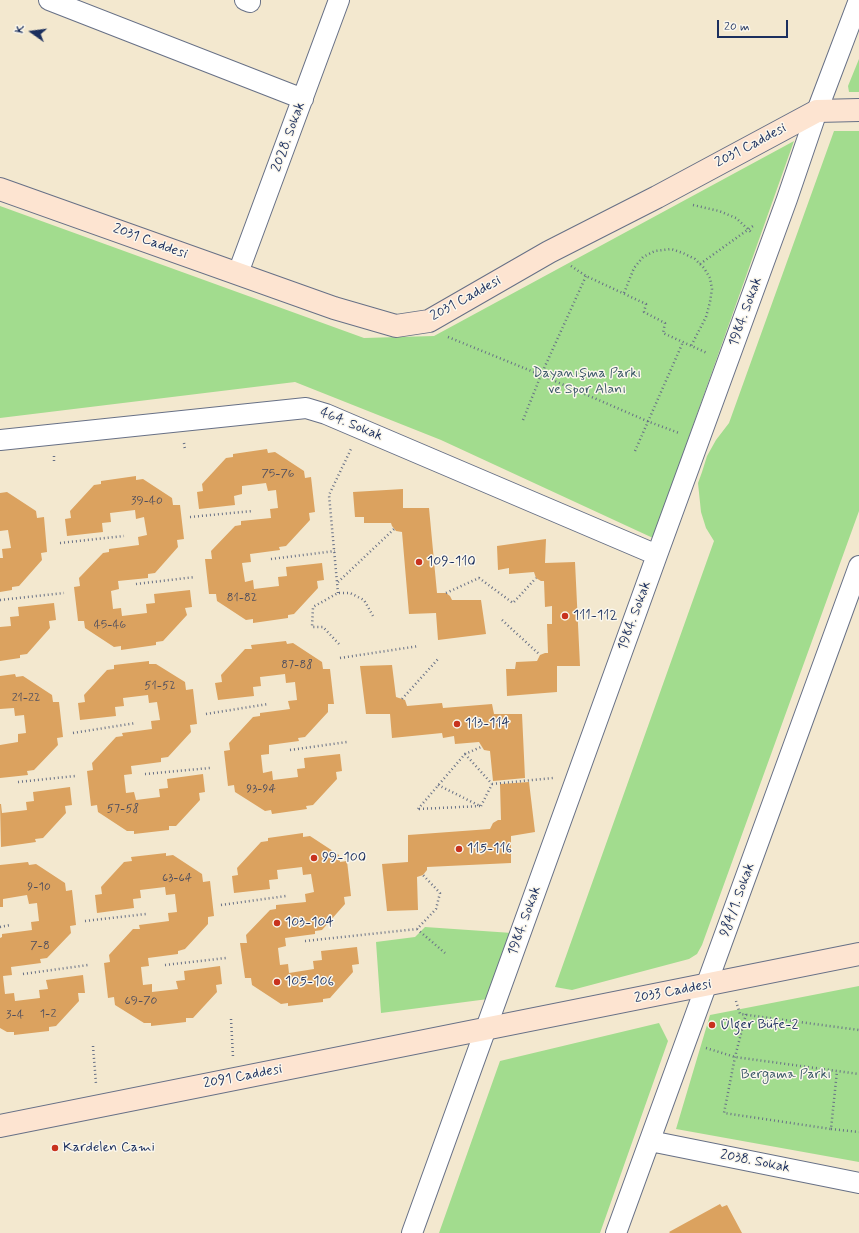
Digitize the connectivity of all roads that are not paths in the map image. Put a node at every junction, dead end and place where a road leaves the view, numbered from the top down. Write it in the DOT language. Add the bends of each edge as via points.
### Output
graph roads {
  1 [pos="49,0"];
  2 [pos="246,0"];
  3 [pos="250,0"];
  4 [pos="339,0"];
  5 [pos="859,0"];
  6 [pos="303,99"];
  7 [pos="859,110"];
  8 [pos="817,111"];
  9 [pos="0,189"];
  10 [pos="238,274"];
  11 [pos="0,440"];
  12 [pos="657,555"];
  13 [pos="859,566"];
  14 [pos="859,954"];
  15 [pos="707,985"];
  16 [pos="486,1029"];
  17 [pos="0,1126"];
  18 [pos="650,1141"];
  19 [pos="859,1183"];
  20 [pos="412,1233"];
  21 [pos="616,1233"];
  1 -- 6 [label="street"];
  2 -- 3 [label="street"];
  4 -- 6 [label="street, 2028. Sokak"];
  5 -- 8 [label="street, 1984. Sokak"];
  6 -- 10 [label="street, 2028. Sokak"];
  7 -- 8 [label="street"];
  8 -- 10 [label="street, 2031 Caddesi" via="549,252 429,321 396,326 355,315"];
  8 -- 12 [label="street, 1984. Sokak"];
  9 -- 10 [label="street, 2031 Caddesi"];
  11 -- 12 [label="street, 464. Sokak" via="306,408 361,428"];
  12 -- 16 [label="street, 1984. Sokak"];
  13 -- 15 [label="street, 984/1. Sokak"];
  14 -- 15 [label="street, 2033 Caddesi"];
  15 -- 16 [label="street, 2033 Caddesi"];
  15 -- 18 [label="street, 984/1. Sokak"];
  16 -- 17 [label="street, 2091 Caddesi"];
  16 -- 20 [label="street, 1984. Sokak"];
  18 -- 19 [label="street, 2038. Sokak"];
  18 -- 21 [label="street, 984/1. Sokak"];
}
